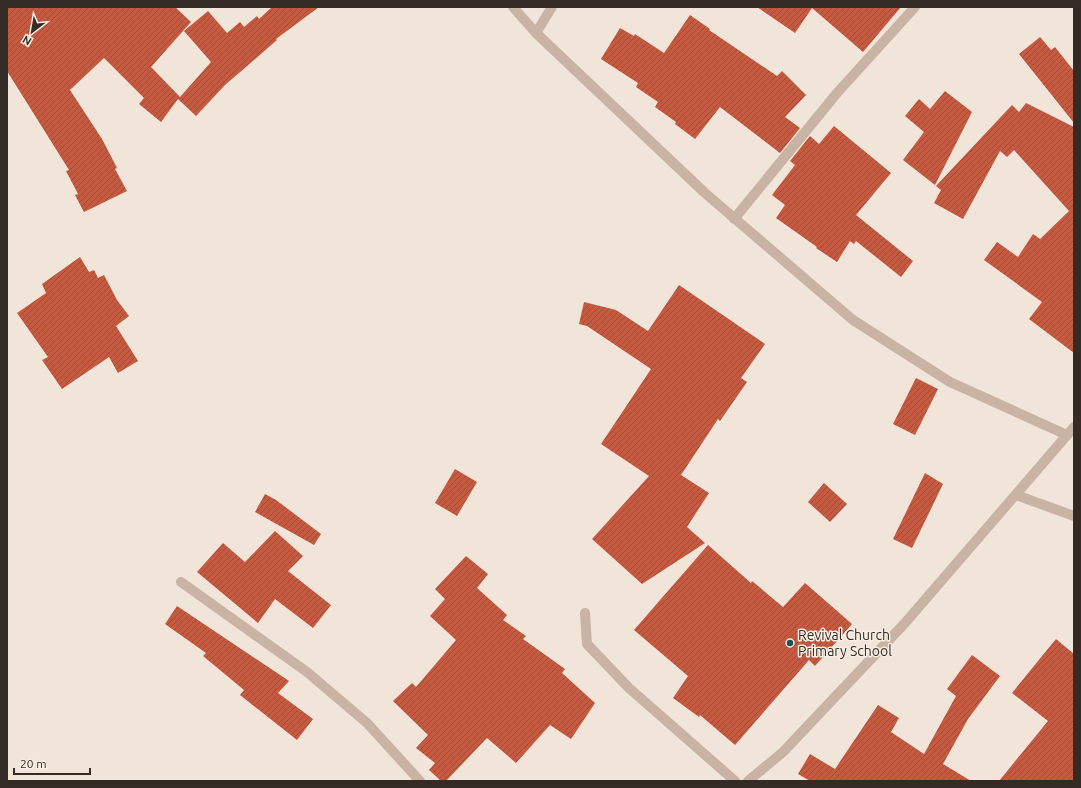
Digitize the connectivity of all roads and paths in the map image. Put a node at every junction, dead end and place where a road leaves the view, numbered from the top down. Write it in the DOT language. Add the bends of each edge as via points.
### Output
graph roads {
  1 [pos="513,7"];
  2 [pos="552,7"];
  3 [pos="915,7"];
  4 [pos="536,33"];
  5 [pos="734,219"];
  6 [pos="1071,431"];
  7 [pos="1016,495"];
  8 [pos="1074,516"];
  9 [pos="181,582"];
  10 [pos="585,614"];
  11 [pos="420,781"];
  12 [pos="735,781"];
  13 [pos="748,781"];
  1 -- 4 [label="street"];
  2 -- 4 [label="street"];
  3 -- 5 [label="street" via="837,93"];
  4 -- 5 [label="street"];
  5 -- 6 [label="street" via="853,320 950,382"];
  6 -- 7 [label="street"];
  7 -- 8 [label="street"];
  7 -- 13 [label="street" via="905,622 783,752"];
  9 -- 11 [label="street" via="307,672 368,723"];
  10 -- 12 [label="street" via="587,644 629,688"];
}
